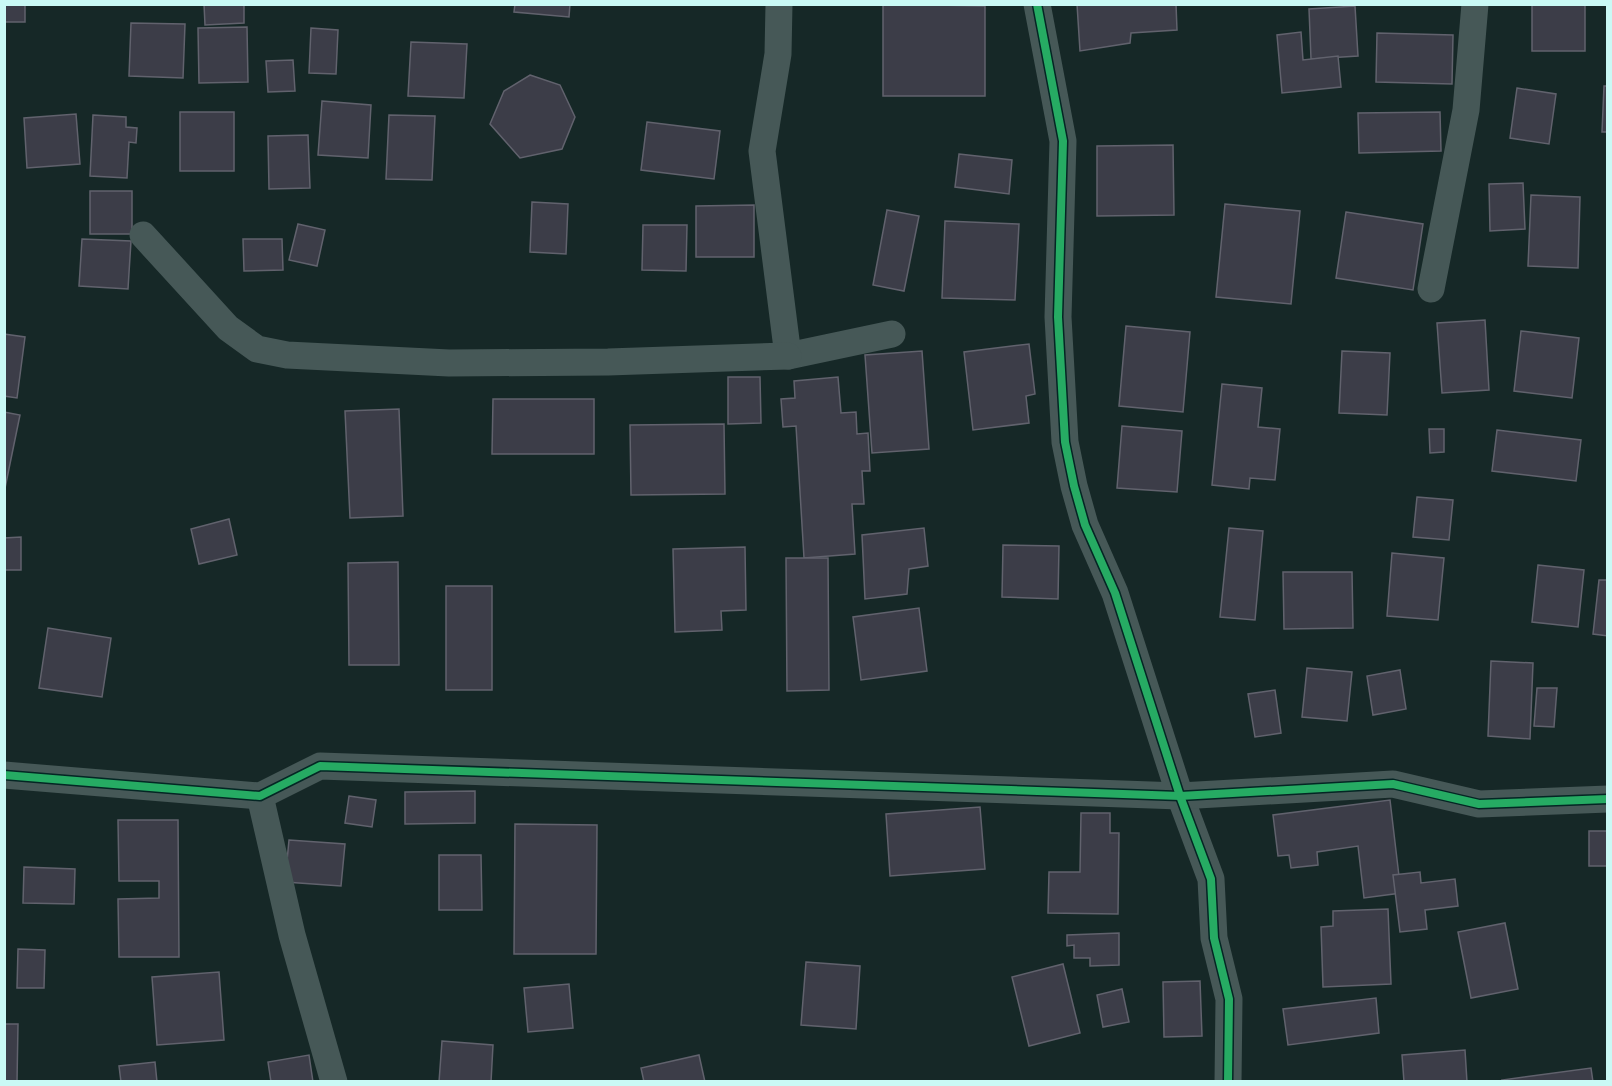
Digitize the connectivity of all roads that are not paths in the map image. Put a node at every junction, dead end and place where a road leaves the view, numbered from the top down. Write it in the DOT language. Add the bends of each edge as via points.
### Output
graph roads {
  1 [pos="779,4"];
  2 [pos="1037,4"];
  3 [pos="1475,4"];
  4 [pos="142,235"];
  5 [pos="1431,289"];
  6 [pos="892,334"];
  7 [pos="788,356"];
  8 [pos="4,775"];
  9 [pos="260,796"];
  10 [pos="1180,796"];
  11 [pos="1608,799"];
  12 [pos="334,1082"];
  13 [pos="1228,1082"];
  1 -- 7 [label="street" via="778,54 762,151"];
  2 -- 10 [label="street" via="1063,141 1058,317 1065,442 1085,525 1115,593"];
  3 -- 5 [label="street" via="1466,110"];
  4 -- 7 [label="street" via="228,328 257,349 287,355 449,363"];
  6 -- 7 [label="street"];
  8 -- 9 [label="street"];
  9 -- 10 [label="street" via="320,766"];
  9 -- 12 [label="street" via="292,935"];
  10 -- 11 [label="street" via="1393,784 1479,804"];
  10 -- 13 [label="street" via="1211,879 1214,938 1229,999"];
}
